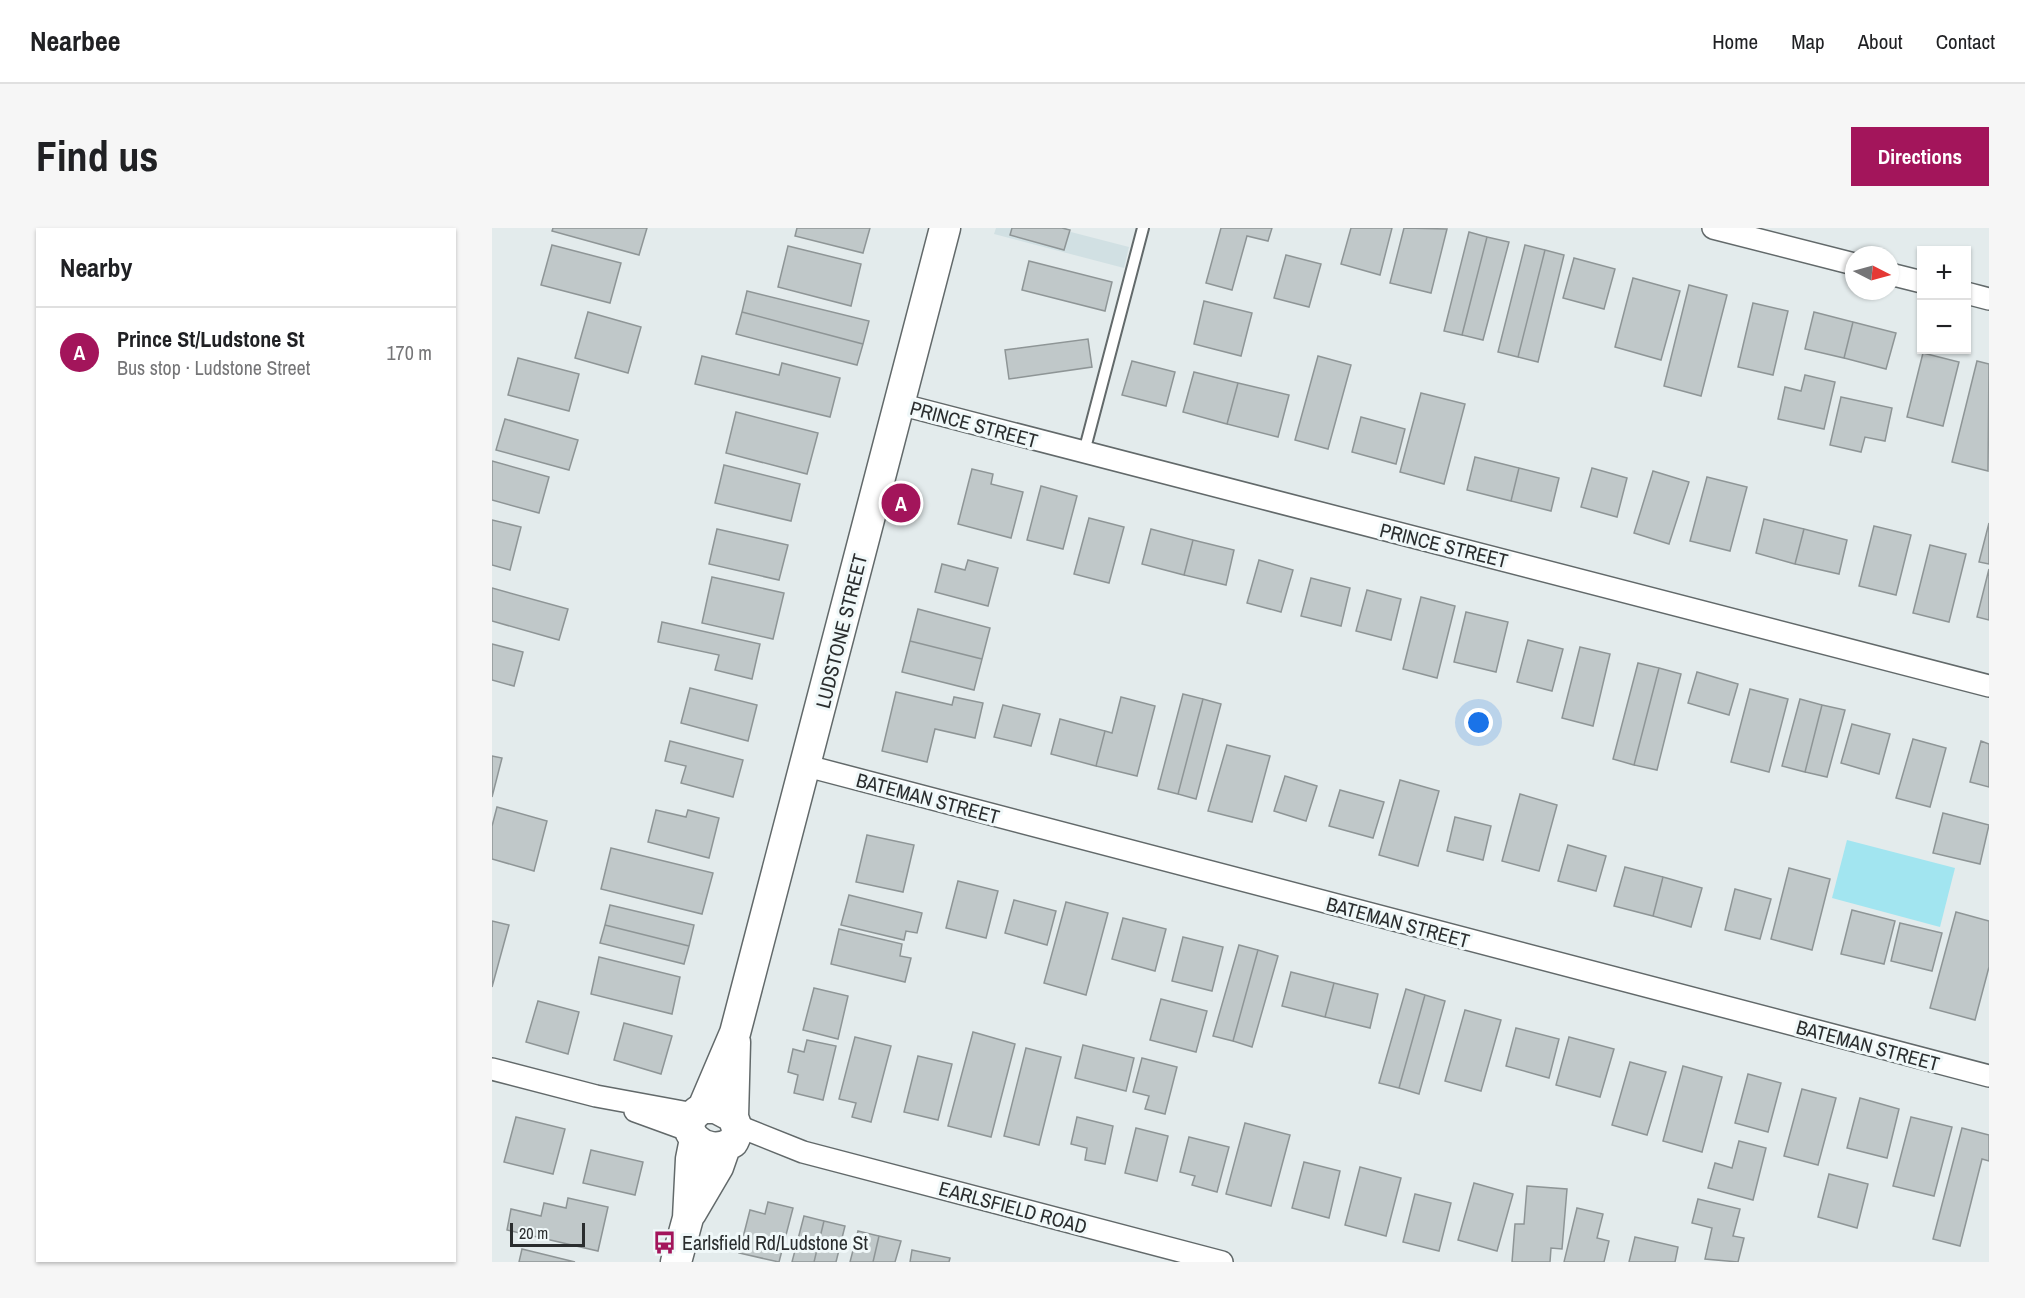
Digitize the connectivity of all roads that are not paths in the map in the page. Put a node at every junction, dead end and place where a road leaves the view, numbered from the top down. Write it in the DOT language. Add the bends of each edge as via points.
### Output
graph roads {
  1 [pos="945,228"];
  2 [pos="1143,228"];
  3 [pos="1713,228"];
  4 [pos="1845,262"];
  5 [pos="1899,276"];
  6 [pos="1917,281"];
  7 [pos="1971,294"];
  8 [pos="1989,299"];
  9 [pos="899,404"];
  10 [pos="1084,452"];
  11 [pos="1989,686"];
  12 [pos="807,766"];
  13 [pos="735,1033"];
  14 [pos="492,1069"];
  15 [pos="1989,1077"];
  16 [pos="696,1123"];
  17 [pos="732,1133"];
  18 [pos="688,1218"];
  19 [pos="676,1262"];
  20 [pos="1222,1262"];
  1 -- 9 [label="street, LUDSTONE STREET"];
  2 -- 10 [label="lane"];
  3 -- 4 [label="street"];
  5 -- 6 [label="street"];
  7 -- 8 [label="street"];
  9 -- 10 [label="street, PRINCE STREET"];
  9 -- 12 [label="street, LUDSTONE STREET"];
  10 -- 11 [label="street, PRINCE STREET"];
  12 -- 13 [label="street, LUDSTONE STREET"];
  12 -- 15 [label="street, BATEMAN STREET"];
  13 -- 16 [label="street, LUDSTONE STREET"];
  13 -- 17 [label="street, LUDSTONE STREET"];
  14 -- 16 [label="street"];
  16 -- 17 [label="street" via="712,1147"];
  16 -- 18 [label="street, LUDSTONE STREET"];
  17 -- 18 [label="street, LUDSTONE STREET" via="718,1167"];
  17 -- 20 [label="street, EARLSFIELD ROAD"];
  18 -- 19 [label="street, LUDSTONE STREET"];
}
